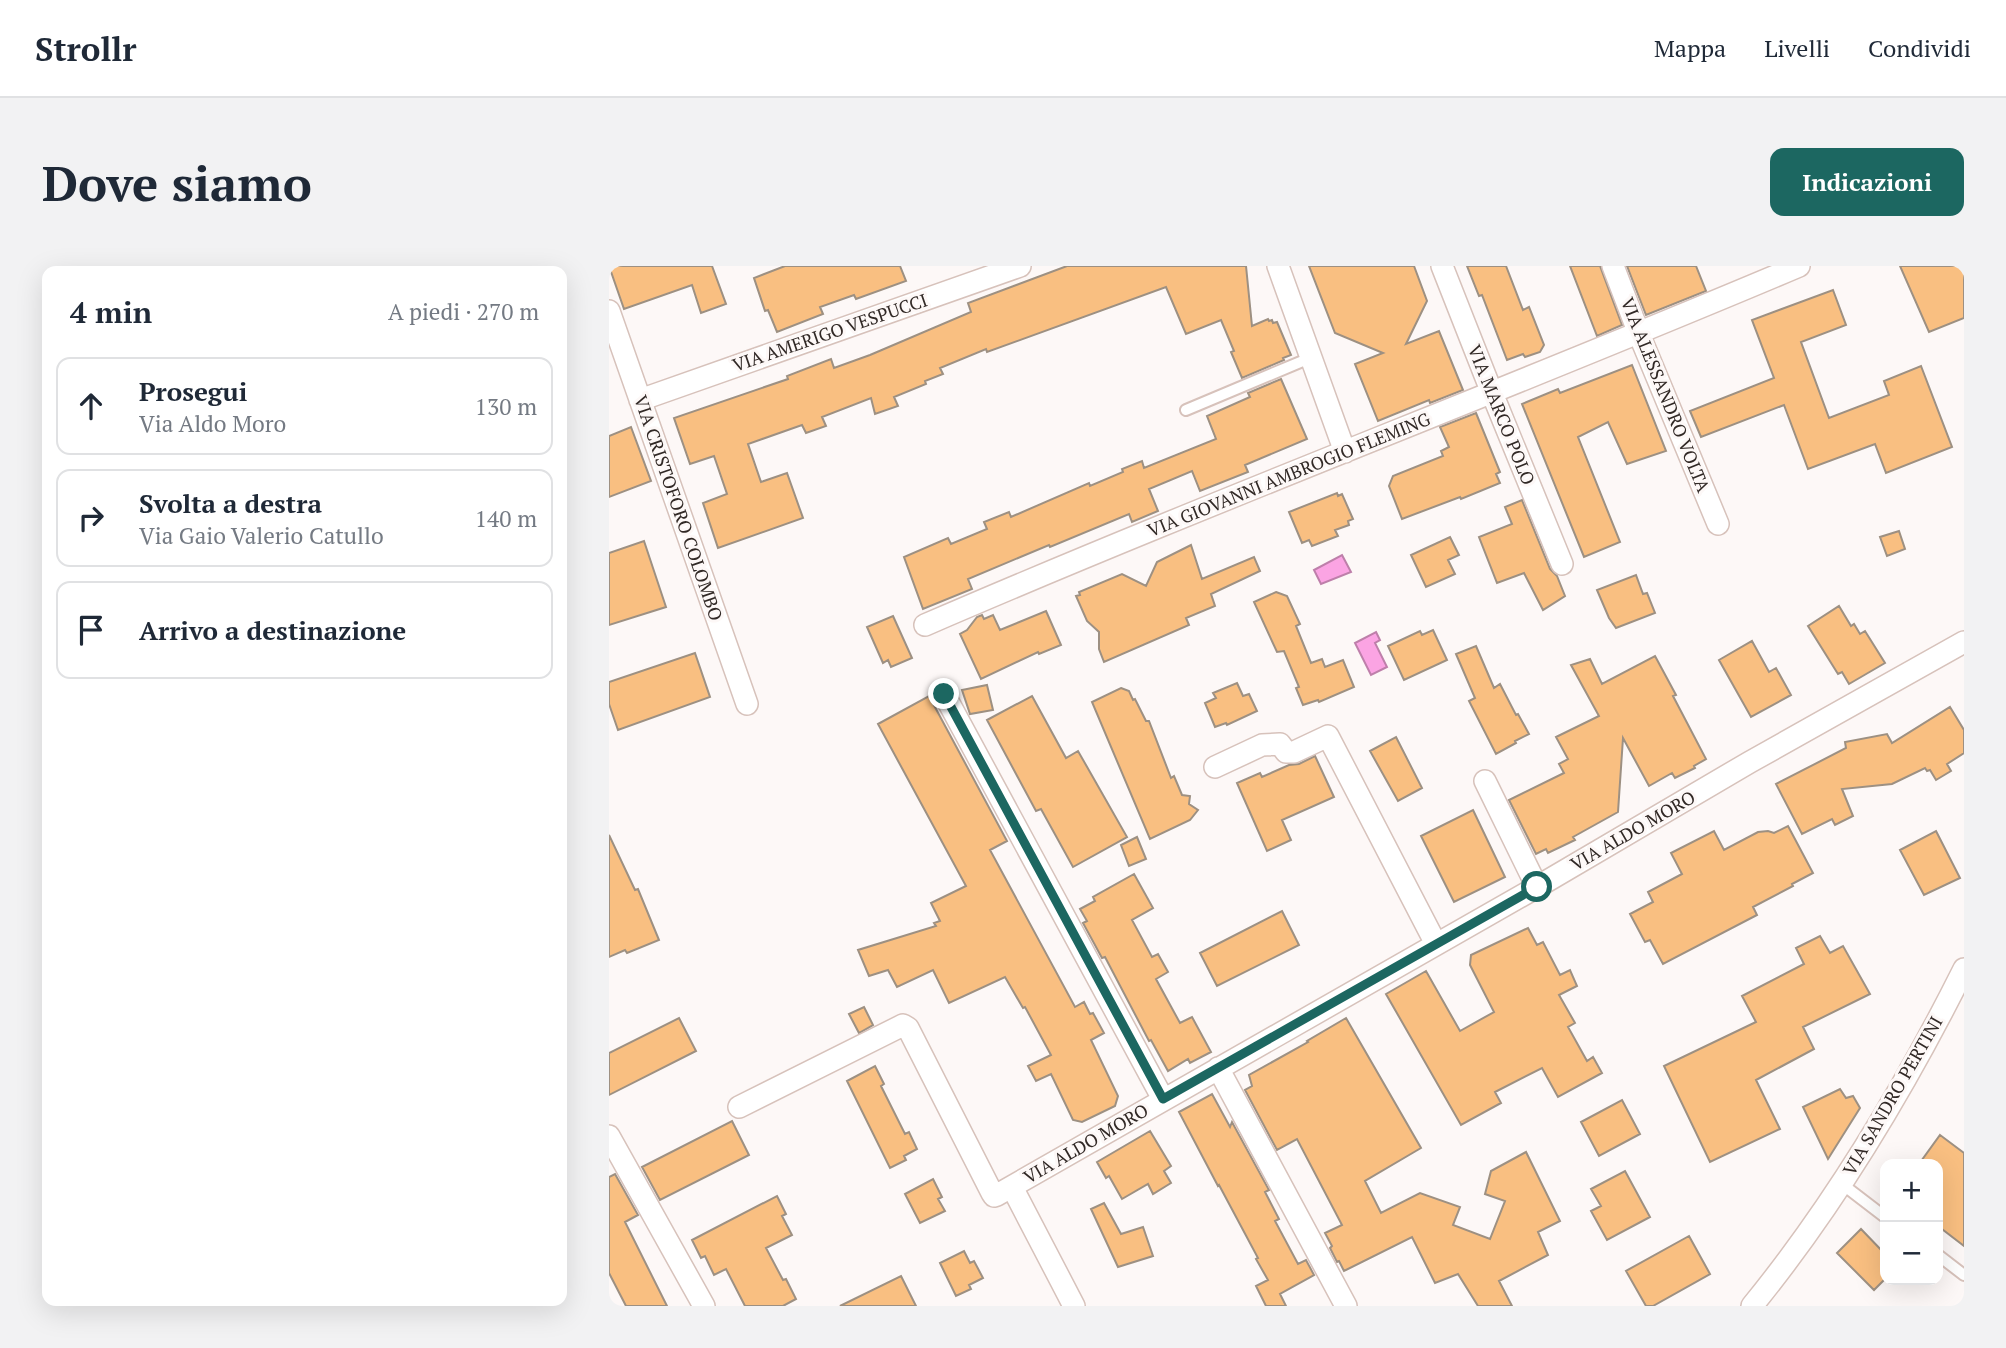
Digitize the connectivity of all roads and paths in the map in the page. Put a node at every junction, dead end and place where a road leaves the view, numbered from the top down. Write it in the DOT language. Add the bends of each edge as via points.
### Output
graph roads {
  1 [pos="1020,266"];
  2 [pos="1278,266"];
  3 [pos="1442,266"];
  4 [pos="1613,266"];
  5 [pos="1798,266"];
  6 [pos="609,311"];
  7 [pos="1639,334"];
  8 [pos="1310,358"];
  9 [pos="1492,393"];
  10 [pos="640,400"];
  11 [pos="1186,410"];
  12 [pos="1345,452"];
  13 [pos="1718,524"];
  14 [pos="1562,564"];
  15 [pos="932,621"];
  16 [pos="1964,642"];
  17 [pos="944,694"];
  18 [pos="747,704"];
  19 [pos="1215,767"];
  20 [pos="1485,781"];
  21 [pos="1537,887"];
  22 [pos="1436,944"];
  23 [pos="1964,969"];
  24 [pos="1218,1068"];
  25 [pos="1163,1099"];
  26 [pos="739,1107"];
  27 [pos="609,1136"];
  28 [pos="1842,1184"];
  29 [pos="1011,1187"];
  30 [pos="1880,1213"];
  31 [pos="1943,1259"];
  32 [pos="1964,1275"];
  33 [pos="704,1306"];
  34 [pos="1074,1306"];
  35 [pos="1346,1306"];
  36 [pos="1752,1306"];
  1 -- 10 [label="street, VIA AMERIGO VESPUCCI"];
  2 -- 8 [label="street"];
  3 -- 9 [label="street, VIA MARCO POLO"];
  4 -- 7 [label="street, VIA ALESSANDRO VOLTA"];
  5 -- 7 [label="street, VIA GIOVANNI AMBROGIO FLEMING"];
  6 -- 10 [label="street, VIA CRISTOFORO COLOMBO"];
  7 -- 9 [label="street, VIA GIOVANNI AMBROGIO FLEMING"];
  7 -- 13 [label="street, VIA ALESSANDRO VOLTA"];
  8 -- 11 [label="lane"];
  8 -- 12 [label="street"];
  9 -- 12 [label="street, VIA GIOVANNI AMBROGIO FLEMING"];
  9 -- 14 [label="street, VIA MARCO POLO"];
  10 -- 18 [label="street, VIA CRISTOFORO COLOMBO"];
  12 -- 15 [label="street, VIA GIOVANNI AMBROGIO FLEMING"];
  16 -- 21 [label="street, VIA ALDO MORO"];
  17 -- 25 [label="street"];
  19 -- 22 [label="street" via="1262,745 1280,744 1294,752 1328,736"];
  20 -- 21 [label="street"];
  21 -- 22 [label="street, VIA ALDO MORO"];
  22 -- 24 [label="street, VIA ALDO MORO"];
  23 -- 28 [label="street, VIA SANDRO PERTINI" via="1929,1040"];
  24 -- 25 [label="street, VIA ALDO MORO"];
  24 -- 35 [label="street"];
  25 -- 29 [label="street, VIA ALDO MORO"];
  26 -- 29 [label="street" via="903,1025 993,1195"];
  27 -- 33 [label="street"];
  28 -- 30 [label="lane, VIA SANDRO PERTINI"];
  28 -- 36 [label="street, VIA SANDRO PERTINI"];
  29 -- 34 [label="street"];
  31 -- 32 [label="lane"];
}
